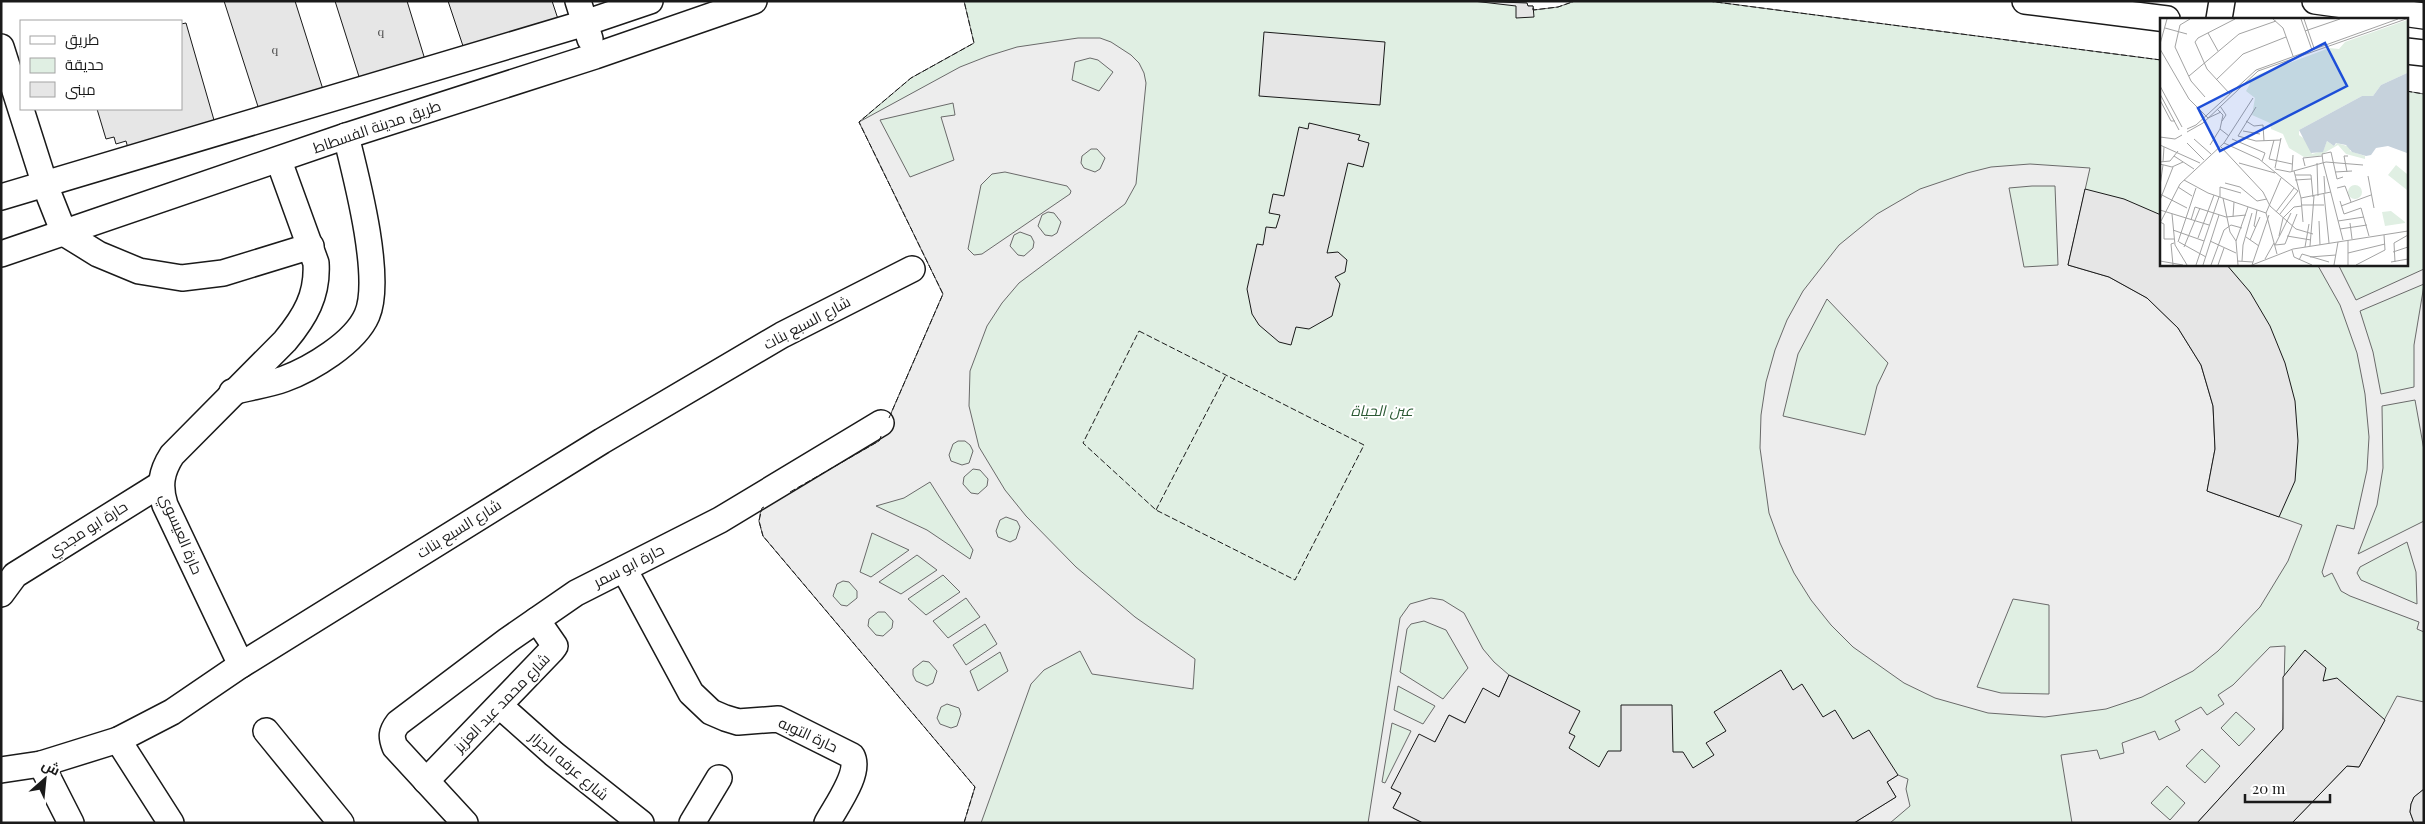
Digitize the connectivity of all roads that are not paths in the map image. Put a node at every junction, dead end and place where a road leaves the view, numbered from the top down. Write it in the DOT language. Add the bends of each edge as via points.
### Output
graph roads {
  1 [pos="650,1"];
  2 [pos="754,1"];
  3 [pos="2025,1"];
  4 [pos="2170,1"];
  5 [pos="2222,1"];
  6 [pos="2315,1"];
  7 [pos="581,12"];
  8 [pos="2424,16"];
  9 [pos="2160,18"];
  10 [pos="2167,18"];
  11 [pos="2219,18"];
  12 [pos="1,47"];
  13 [pos="2408,51"];
  14 [pos="2424,53"];
  15 [pos="595,56"];
  16 [pos="20,107"];
  17 [pos="21,110"];
  18 [pos="346,136"];
  19 [pos="279,161"];
  20 [pos="45,185"];
  21 [pos="1,197"];
  22 [pos="64,233"];
  23 [pos="311,246"];
  24 [pos="1,254"];
  25 [pos="912,269"];
  26 [pos="232,392"];
  27 [pos="880,423"];
  28 [pos="161,484"];
  29 [pos="624,569"];
  30 [pos="6,581"];
  31 [pos="537,620"];
  32 [pos="241,665"];
  33 [pos="500,706"];
  34 [pos="266,731"];
  35 [pos="118,740"];
  36 [pos="41,764"];
  37 [pos="1,770"];
  38 [pos="719,778"];
  39 [pos="426,782"];
  40 [pos="72,823"];
  41 [pos="170,823"];
  42 [pos="341,823"];
  43 [pos="465,823"];
  44 [pos="641,823"];
  45 [pos="692,823"];
  46 [pos="828,823"];
  1 -- 7 [label="street"];
  2 -- 15 [label="street, طريق مدينة الفسطاط"];
  3 -- 9 [label="street"];
  4 -- 10 [label="street"];
  5 -- 11 [label="street"];
  6 -- 8 [label="street"];
  7 -- 15 [label="street"];
  7 -- 20 [label="street"];
  12 -- 16 [label="street"];
  13 -- 14 [label="street"];
  15 -- 18 [label="street, طريق مدينة الفسطاط"];
  17 -- 20 [label="street"];
  18 -- 19 [label="street, طريق مدينة الفسطاط"];
  18 -- 26 [label="street" via="364,213 369,254 371,299 367,315 358,329 334,352 284,379"];
  19 -- 22 [label="street, طريق مدينة الفسطاط"];
  19 -- 23 [label="street, حارة العيسوي"];
  20 -- 21 [label="street"];
  20 -- 22 [label="street"];
  22 -- 23 [label="street" via="98,254 139,271 182,278 223,273"];
  22 -- 24 [label="street, طريق مدينة الفسطاط"];
  23 -- 26 [label="street, حارة العيسوي" via="317,279 310,304 285,341"];
  25 -- 32 [label="street, شارع السبع بنات" via="782,335 602,441"];
  26 -- 28 [label="street, حارة العيسوي" via="172,455 164,469"];
  27 -- 29 [label="street, حارة ابو سمر" via="720,520"];
  28 -- 30 [label="street, حارة ابو مجدي"];
  28 -- 32 [label="street, حارة العيسوي" via="165,505"];
  29 -- 31 [label="street, حارة ابو سمر" via="576,593"];
  29 -- 46 [label="street, حارة التوبه" via="700,704 738,722 778,719 852,756 855,768"];
  31 -- 33 [label="street, شارع محمد عبد العزيز" via="555,646"];
  31 -- 39 [label="street, حارة ابو سمر" via="407,715 392,730 395,747"];
  32 -- 35 [label="street, شارع السبع بنات" via="172,712"];
  33 -- 39 [label="street, شارع محمد عبد العزيز"];
  33 -- 44 [label="street, شارع عرفه الجزار"];
  34 -- 42 [label="street"];
  35 -- 36 [label="street, شارع السبع بنات"];
  35 -- 41 [label="street"];
  36 -- 37 [label="street, شارع السبع بنات"];
  36 -- 40 [label="street"];
  38 -- 45 [label="street"];
  39 -- 43 [label="street"];
}
